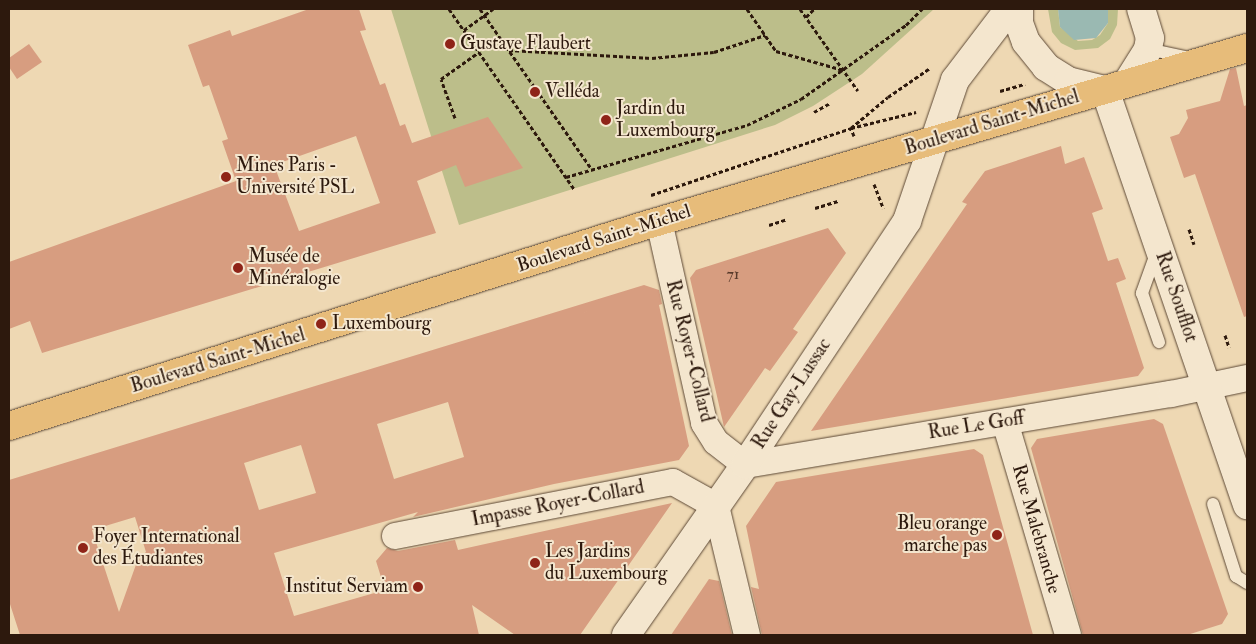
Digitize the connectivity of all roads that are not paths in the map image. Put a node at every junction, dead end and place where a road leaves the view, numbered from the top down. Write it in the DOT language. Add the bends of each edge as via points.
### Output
graph roads {
  1 [pos="1009,9"];
  2 [pos="1019,9"];
  3 [pos="1141,9"];
  4 [pos="1247,48"];
  5 [pos="1148,49"];
  6 [pos="1202,60"];
  7 [pos="1116,86"];
  8 [pos="936,142"];
  9 [pos="658,221"];
  10 [pos="1158,246"];
  11 [pos="1159,342"];
  12 [pos="1247,378"];
  13 [pos="1207,387"];
  14 [pos="1005,422"];
  15 [pos="9,426"];
  16 [pos="745,465"];
  17 [pos="1213,504"];
  18 [pos="1247,504"];
  19 [pos="716,506"];
  20 [pos="395,536"];
  21 [pos="1247,583"];
  22 [pos="626,635"];
  23 [pos="747,635"];
  24 [pos="1068,635"];
  1 -- 8 [label="street, Rue Gay-Lussac" via="956,80"];
  2 -- 7 [label="street" via="1019,23 1026,42 1046,67 1068,80"];
  3 -- 5 [label="street" via="1150,38"];
  4 -- 6 [label="main road, Boulevard Saint-Michel"];
  5 -- 6 [label="lane, Boulevard Saint-Michel"];
  5 -- 7 [label="street"];
  6 -- 7 [label="main road, Boulevard Saint-Michel"];
  7 -- 8 [label="main road, Boulevard Saint-Michel"];
  7 -- 10 [label="street, Rue Soufflot"];
  8 -- 9 [label="main road, Boulevard Saint-Michel"];
  8 -- 16 [label="street, Rue Gay-Lussac" via="907,221"];
  9 -- 15 [label="main road, Boulevard Saint-Michel"];
  9 -- 16 [label="street, Rue Royer-Collard" via="704,423 716,442"];
  10 -- 11 [label="lane" via="1142,293"];
  10 -- 13 [label="street, Rue Soufflot"];
  12 -- 13 [label="street, Rue Le Goff"];
  13 -- 14 [label="street, Rue Le Goff"];
  13 -- 18 [label="street, Rue Soufflot"];
  14 -- 16 [label="street, Rue Le Goff"];
  14 -- 24 [label="street, Rue Malebranche"];
  16 -- 19 [label="street, Rue Gay-Lussac"];
  17 -- 21 [label="lane" via="1236,576"];
  19 -- 20 [label="street, Impasse Royer-Collard" via="667,482"];
  19 -- 22 [label="street, Rue Gay-Lussac"];
  19 -- 23 [label="street"];
}
